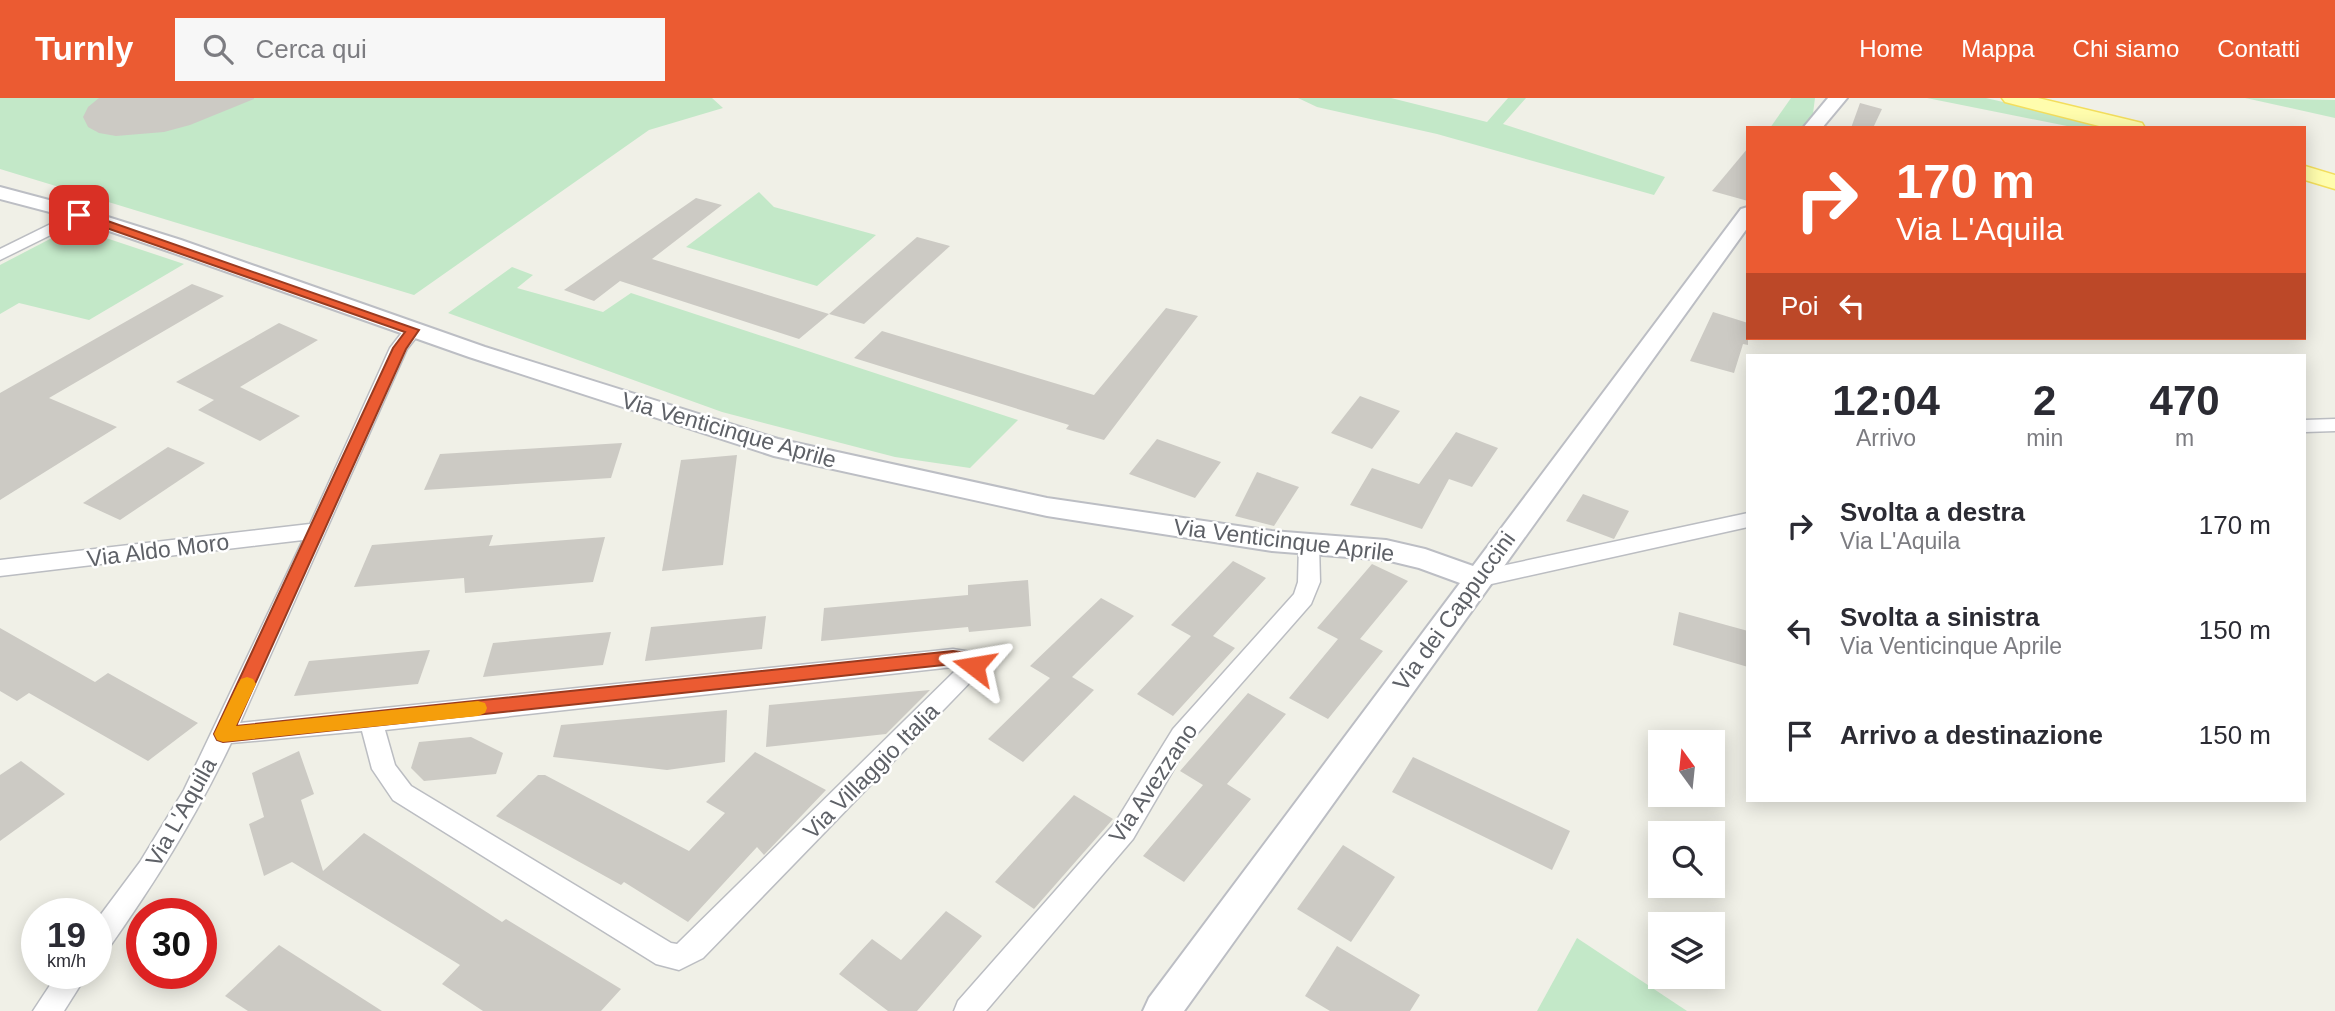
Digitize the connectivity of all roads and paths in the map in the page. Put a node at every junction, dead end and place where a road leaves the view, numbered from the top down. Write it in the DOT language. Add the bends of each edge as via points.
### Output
graph roads {
  1 [pos="1838,98"];
  2 [pos="2013,99"];
  3 [pos="1819,114"];
  4 [pos="2126,126"];
  5 [pos="2306,173"];
  6 [pos="2335,182"];
  7 [pos="0,193"];
  8 [pos="79,215"];
  9 [pos="1746,216"];
  10 [pos="0,255"];
  11 [pos="413,330"];
  12 [pos="2335,425"];
  13 [pos="2306,426"];
  14 [pos="1746,520"];
  15 [pos="316,531"];
  16 [pos="1309,544"];
  17 [pos="0,568"];
  18 [pos="1478,579"];
  19 [pos="373,720"];
  20 [pos="223,734"];
  21 [pos="112,920"];
  22 [pos="63,989"];
  23 [pos="974,1009"];
  24 [pos="47,1011"];
  25 [pos="1162,1011"];
  1 -- 3 [label="street"];
  2 -- 4 [label="main road"];
  5 -- 6 [label="main road"];
  7 -- 8 [label="street, Via Venticinque Aprile"];
  8 -- 10 [label="street"];
  8 -- 11 [label="street, Via Venticinque Aprile"];
  9 -- 18 [label="street, Via dei Cappuccini"];
  11 -- 15 [label="street, Via L'Aquila" via="399,348"];
  11 -- 16 [label="street, Via Venticinque Aprile" via="774,447 1047,507"];
  12 -- 13 [label="street"];
  14 -- 18 [label="street"];
  15 -- 17 [label="street, Via Aldo Moro"];
  15 -- 20 [label="street, Via L'Aquila"];
  16 -- 18 [label="street, Via Venticinque Aprile" via="1386,550"];
  16 -- 23 [label="street, Via Avezzano" via="1303,598 1181,736 1124,831"];
  18 -- 25 [label="street, Via dei Cappuccini"];
  19 -- 19 [label="street, Via Villaggio Italia" via="375,746 392,783 402,793 666,955 679,957 693,950 969,673 973,663 953,658"];
  19 -- 20 [label="street, Via Villaggio Italia"];
  20 -- 21 [label="street, Via L'Aquila" via="169,838"];
  22 -- 24 [label="street"];
}
